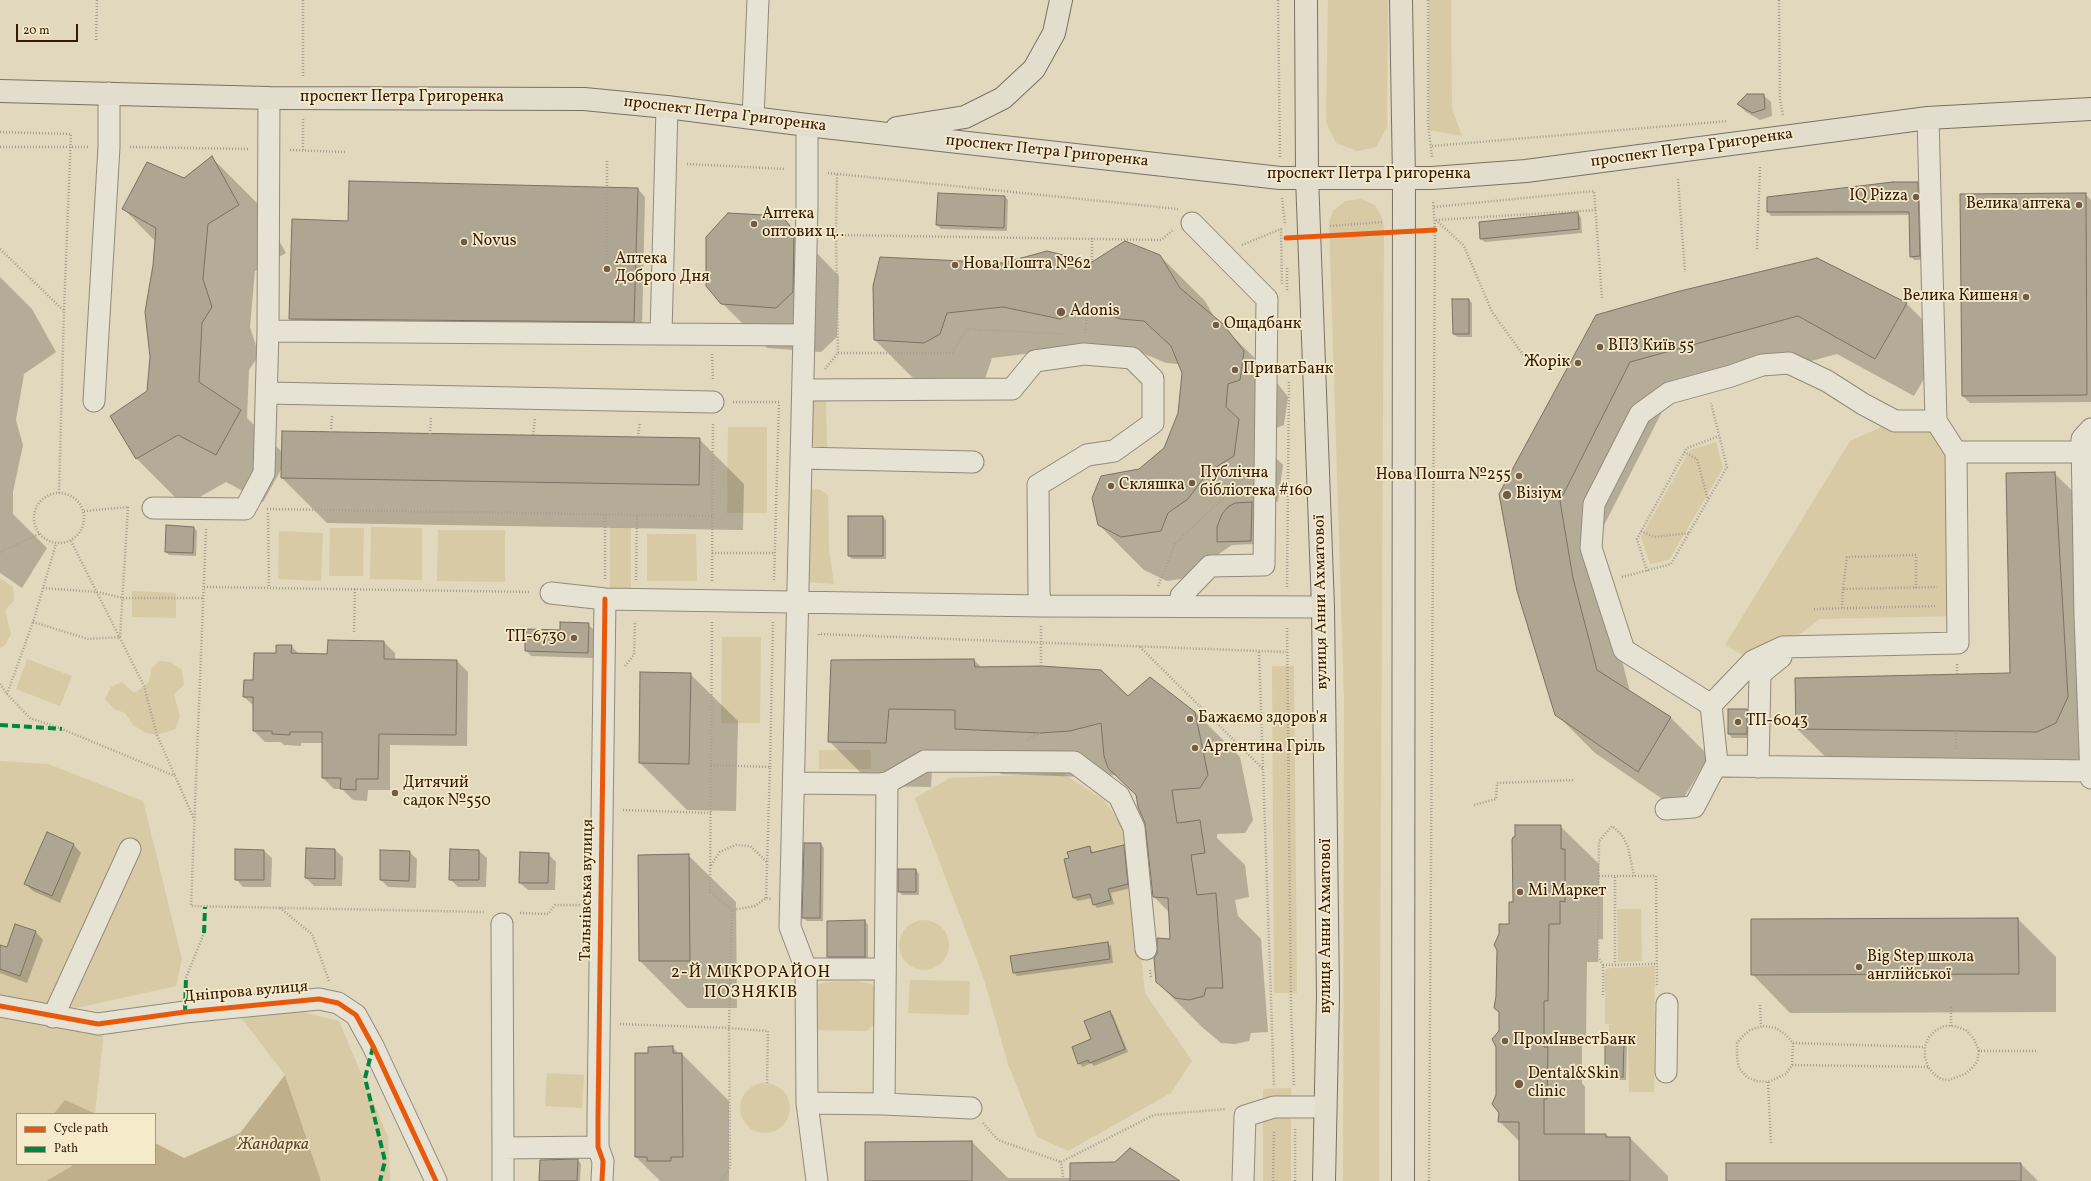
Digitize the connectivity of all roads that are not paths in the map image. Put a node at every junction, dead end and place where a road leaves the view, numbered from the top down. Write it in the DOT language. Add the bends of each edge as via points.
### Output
graph roads {
  1 [pos="758,0"];
  2 [pos="1061,0"];
  3 [pos="1306,0"];
  4 [pos="1401,0"];
  5 [pos="0,91"];
  6 [pos="109,93"];
  7 [pos="269,98"];
  8 [pos="667,107"];
  9 [pos="2091,109"];
  10 [pos="753,118"];
  11 [pos="1928,118"];
  12 [pos="806,125"];
  13 [pos="870,132"];
  14 [pos="1308,177"];
  15 [pos="1404,178"];
  16 [pos="1183,219"];
  17 [pos="268,331"];
  18 [pos="660,334"];
  19 [pos="803,335"];
  20 [pos="803,390"];
  21 [pos="267,393"];
  22 [pos="94,401"];
  23 [pos="713,402"];
  24 [pos="1936,421"];
  25 [pos="2091,429"];
  26 [pos="1956,452"];
  27 [pos="2082,452"];
  28 [pos="801,458"];
  29 [pos="973,462"];
  30 [pos="153,508"];
  31 [pos="551,592"];
  32 [pos="605,599"];
  33 [pos="798,602"];
  34 [pos="1041,606"];
  35 [pos="1180,606"];
  36 [pos="1323,607"];
  37 [pos="1794,646"];
  38 [pos="1711,705"];
  39 [pos="1717,763"];
  40 [pos="1758,766"];
  41 [pos="2091,771"];
  42 [pos="794,776"];
  43 [pos="2091,778"];
  44 [pos="887,783"];
  45 [pos="1666,810"];
  46 [pos="130,849"];
  47 [pos="504,917"];
  48 [pos="1146,949"];
  49 [pos="806,969"];
  50 [pos="884,969"];
  51 [pos="1662,996"];
  52 [pos="0,1006"];
  53 [pos="53,1017"];
  54 [pos="1666,1072"];
  55 [pos="807,1103"];
  56 [pos="884,1104"];
  57 [pos="1325,1107"];
  58 [pos="971,1108"];
  59 [pos="598,1146"];
  60 [pos="503,1148"];
  61 [pos="436,1181"];
  62 [pos="503,1181"];
  63 [pos="602,1181"];
  64 [pos="817,1181"];
  65 [pos="1243,1181"];
  66 [pos="1324,1181"];
  67 [pos="1403,1181"];
  1 -- 10 [label="street"];
  2 -- 13 [label="main road" via="1054,33 1034,69 1003,98 965,117"];
  3 -- 14 [label="main road, вулиця Анни Ахматової"];
  4 -- 15 [label="main road"];
  5 -- 6 [label="main road, проспект Петра Григоренка"];
  6 -- 7 [label="main road, проспект Петра Григоренка"];
  6 -- 22 [label="street" via="109,147"];
  7 -- 8 [label="main road, проспект Петра Григоренка" via="584,99"];
  7 -- 17 [label="street"];
  8 -- 10 [label="main road, проспект Петра Григоренка"];
  8 -- 18 [label="street"];
  9 -- 11 [label="main road, проспект Петра Григоренка"];
  10 -- 12 [label="main road, проспект Петра Григоренка"];
  11 -- 15 [label="main road, проспект Петра Григоренка" via="1526,171"];
  11 -- 24 [label="street"];
  12 -- 13 [label="main road, проспект Петра Григоренка"];
  12 -- 19 [label="street" via="807,206"];
  13 -- 14 [label="main road, проспект Петра Григоренка" via="1280,178"];
  14 -- 15 [label="main road, проспект Петра Григоренка"];
  14 -- 36 [label="main road, вулиця Анни Ахматової"];
  15 -- 67 [label="main road"];
  16 -- 35 [label="street" via="1267,299 1264,565 1210,566 1181,596"];
  17 -- 18 [label="street"];
  17 -- 21 [label="street"];
  18 -- 19 [label="street"];
  19 -- 20 [label="street"];
  20 -- 28 [label="street"];
  20 -- 34 [label="street" via="1012,389 1035,361 1084,354 1132,358 1154,379 1153,422 1114,451 1087,455 1038,485"];
  21 -- 23 [label="street"];
  21 -- 30 [label="street" via="264,473 245,509"];
  24 -- 26 [label="street"];
  24 -- 38 [label="street" via="1895,421 1827,381 1789,363 1762,365 1669,393 1640,414 1594,504 1591,548 1624,650"];
  25 -- 27 [label="street" via="2082,439"];
  26 -- 27 [label="street"];
  26 -- 37 [label="street" via="1958,643"];
  27 -- 41 [label="street"];
  28 -- 29 [label="street"];
  28 -- 33 [label="street"];
  31 -- 32 [label="street"];
  32 -- 33 [label="street"];
  32 -- 59 [label="street, Тальнівська вулиця"];
  33 -- 34 [label="street"];
  33 -- 42 [label="street"];
  34 -- 35 [label="street"];
  35 -- 36 [label="street"];
  36 -- 57 [label="main road, вулиця Анни Ахматової" via="1328,996"];
  37 -- 38 [label="street" via="1783,647 1753,661"];
  37 -- 40 [label="street" via="1760,674"];
  38 -- 39 [label="street"];
  39 -- 40 [label="street" via="1722,766"];
  39 -- 45 [label="street" via="1694,807"];
  40 -- 41 [label="street"];
  41 -- 43 [label="street"];
  42 -- 44 [label="street"];
  42 -- 49 [label="street" via="790,927"];
  44 -- 48 [label="street" via="925,761 1074,762 1119,796 1134,828"];
  44 -- 50 [label="street"];
  46 -- 53 [label="street"];
  47 -- 60 [label="street"];
  49 -- 50 [label="street"];
  49 -- 55 [label="street"];
  50 -- 56 [label="street"];
  51 -- 54 [label="street"];
  52 -- 53 [label="street, Дніпрова вулиця"];
  53 -- 61 [label="street, Дніпрова вулиця" via="98,1024 185,1012 319,999 338,1003 356,1015"];
  55 -- 56 [label="street"];
  55 -- 64 [label="street"];
  56 -- 58 [label="street"];
  57 -- 65 [label="street" via="1274,1107 1245,1116"];
  57 -- 66 [label="main road, вулиця Анни Ахматової"];
  59 -- 60 [label="street"];
  59 -- 63 [label="street, Тальнівська вулиця" via="603,1161"];
  60 -- 62 [label="street"];
}
